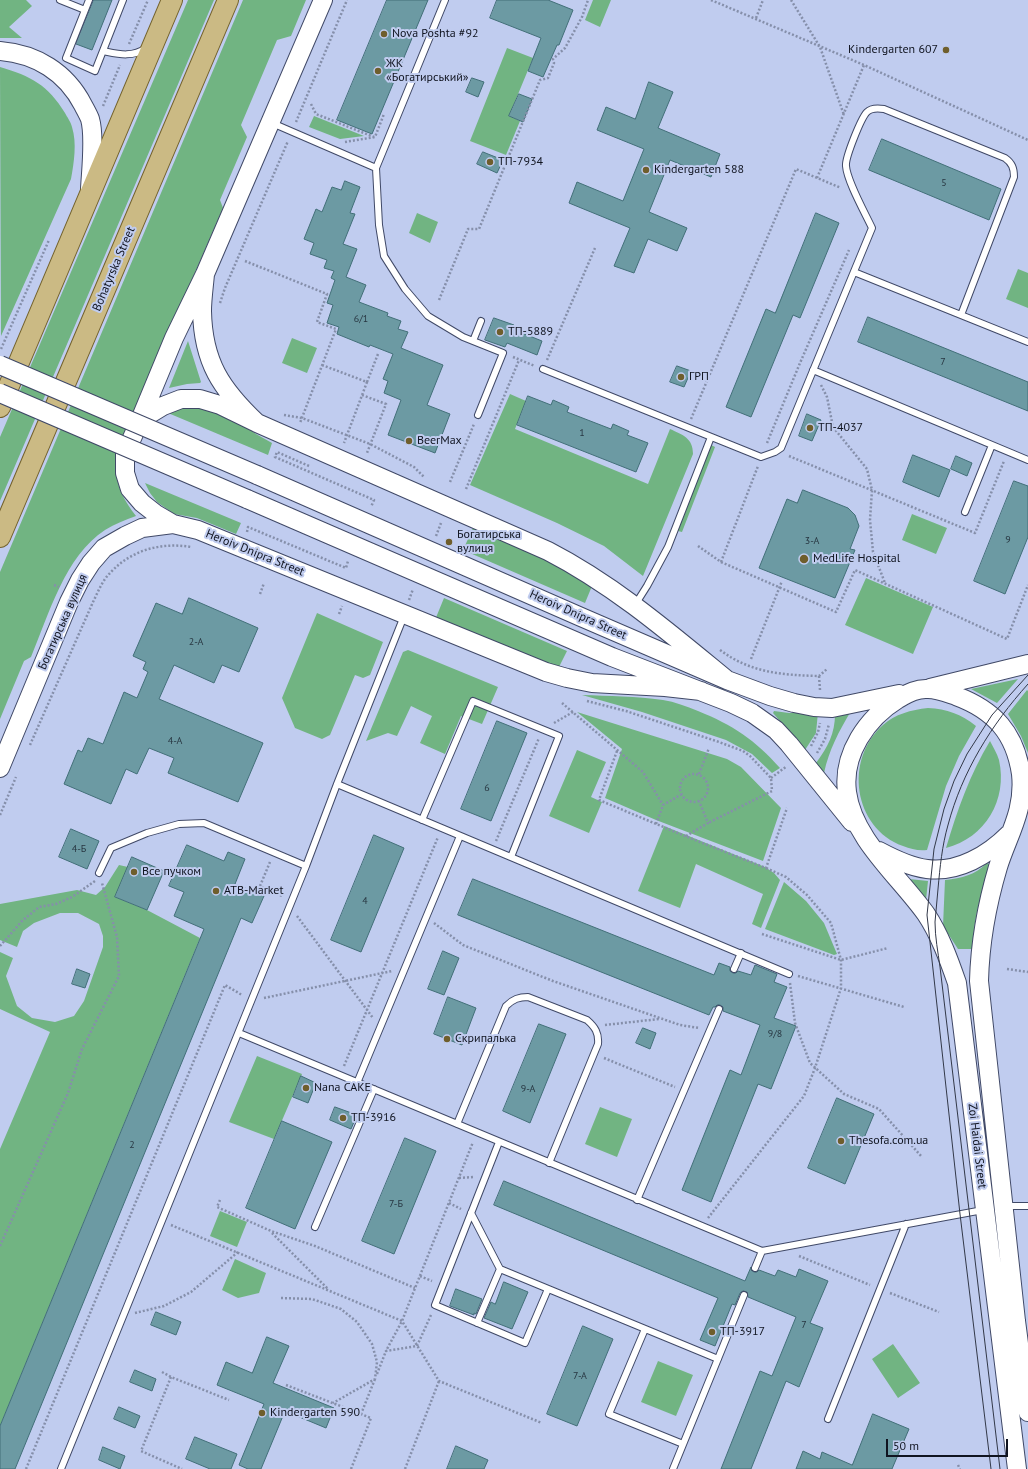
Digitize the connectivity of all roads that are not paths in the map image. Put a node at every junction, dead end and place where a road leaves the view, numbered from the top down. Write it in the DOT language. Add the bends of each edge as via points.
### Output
graph roads {
  1 [pos="60,0"];
  2 [pos="89,0"];
  3 [pos="123,0"];
  4 [pos="172,0"];
  5 [pos="228,0"];
  6 [pos="323,0"];
  7 [pos="445,0"];
  8 [pos="86,10"];
  9 [pos="152,44"];
  10 [pos="0,51"];
  11 [pos="103,51"];
  12 [pos="270,122"];
  13 [pos="376,168"];
  14 [pos="90,196"];
  15 [pos="854,272"];
  16 [pos="205,274"];
  17 [pos="960,315"];
  18 [pos="481,321"];
  19 [pos="473,341"];
  20 [pos="1028,342"];
  21 [pos="0,365"];
  22 [pos="543,369"];
  23 [pos="813,370"];
  24 [pos="0,393"];
  25 [pos="0,407"];
  26 [pos="478,415"];
  27 [pos="140,420"];
  28 [pos="257,423"];
  29 [pos="711,437"];
  30 [pos="992,445"];
  31 [pos="1028,460"];
  32 [pos="965,512"];
  33 [pos="173,524"];
  34 [pos="0,537"];
  35 [pos="634,606"];
  36 [pos="406,608"];
  37 [pos="1028,664"];
  38 [pos="727,680"];
  39 [pos="928,689"];
  40 [pos="701,691"];
  41 [pos="910,692"];
  42 [pos="0,768"];
  43 [pos="337,784"];
  44 [pos="1028,794"];
  45 [pos="422,820"];
  46 [pos="1014,825"];
  47 [pos="861,833"];
  48 [pos="460,836"];
  49 [pos="873,848"];
  50 [pos="511,857"];
  51 [pos="306,866"];
  52 [pos="99,873"];
  53 [pos="741,953"];
  54 [pos="734,969"];
  55 [pos="789,974"];
  56 [pos="718,1009"];
  57 [pos="239,1033"];
  58 [pos="357,1083"];
  59 [pos="374,1090"];
  60 [pos="457,1124"];
  61 [pos="499,1142"];
  62 [pos="549,1163"];
  63 [pos="638,1200"];
  64 [pos="1004,1206"];
  65 [pos="1028,1206"];
  66 [pos="985,1210"];
  67 [pos="471,1213"];
  68 [pos="906,1224"];
  69 [pos="315,1227"];
  70 [pos="762,1252"];
  71 [pos="755,1268"];
  72 [pos="500,1269"];
  73 [pos="548,1289"];
  74 [pos="744,1295"];
  75 [pos="477,1323"];
  76 [pos="645,1329"];
  77 [pos="718,1359"];
  78 [pos="1028,1412"];
  79 [pos="828,1419"];
  80 [pos="683,1444"];
  81 [pos="61,1469"];
  82 [pos="673,1469"];
  83 [pos="1017,1469"];
  1 -- 8 [label="lane"];
  2 -- 8 [label="lane"];
  3 -- 11 [label="lane"];
  4 -- 9 [label="main road"];
  5 -- 34 [label="main road, Bohatyrska Street"];
  6 -- 12 [label="main road"];
  7 -- 13 [label="lane"];
  8 -- 11 [label="lane" via="66,58 95,70"];
  9 -- 11 [label="lane" via="141,52 124,55"];
  9 -- 14 [label="main road"];
  10 -- 14 [label="main road" via="36,59 62,76 79,98 90,119"];
  12 -- 13 [label="lane"];
  12 -- 16 [label="main road"];
  13 -- 19 [label="lane" via="379,225 384,256 405,289 428,316"];
  14 -- 25 [label="main road"];
  15 -- 17 [label="lane"];
  15 -- 17 [label="lane" via="872,228 848,175 846,158 863,117 868,111 884,109 1005,158 1014,170 1014,176"];
  15 -- 23 [label="lane"];
  16 -- 27 [label="main road" via="174,338"];
  16 -- 28 [label="main road" via="202,309 203,332 208,352 225,389"];
  17 -- 20 [label="lane"];
  18 -- 19 [label="lane"];
  19 -- 26 [label="lane" via="503,353"];
  21 -- 38 [label="main road, Heroiv Dnipra Street, bridge"];
  22 -- 29 [label="lane"];
  23 -- 29 [label="lane" via="781,448 775,452 761,457"];
  23 -- 30 [label="lane"];
  24 -- 40 [label="main road, Heroiv Dnipra Street, bridge" via="592,648"];
  27 -- 28 [label="main road" via="175,401 200,399 220,405"];
  27 -- 33 [label="main road" via="125,454 126,478 130,489 142,503"];
  28 -- 35 [label="main road" via="548,551 574,564"];
  29 -- 35 [label="lane" via="668,547"];
  30 -- 31 [label="lane"];
  30 -- 32 [label="lane"];
  33 -- 36 [label="main road, Heroiv Dnipra Street" via="198,530"];
  33 -- 42 [label="main road, Богатирська вулиця" via="142,528 125,536 104,548 91,563 69,602"];
  35 -- 38 [label="main road"];
  36 -- 40 [label="main road, Heroiv Dnipra Street" via="546,672 567,678 592,683"];
  36 -- 43 [label="lane"];
  37 -- 39 [label="main road"];
  38 -- 41 [label="main road, Heroiv Dnipra Street" via="825,714 832,708"];
  39 -- 41 [label="main road, Heroiv Dnipra Street"];
  39 -- 46 [label="main road" via="968,701 987,712 998,721 1011,739 1018,756 1022,790"];
  40 -- 47 [label="main road, Heroiv Dnipra Street" via="752,713 776,730 806,758"];
  41 -- 47 [label="main road" via="888,705 873,719 858,739 851,757 847,790 850,807"];
  43 -- 45 [label="lane"];
  43 -- 51 [label="lane"];
  44 -- 46 [label="main road"];
  45 -- 48 [label="lane"];
  45 -- 50 [label="lane" via="473,701 543,729 559,736"];
  46 -- 49 [label="main road" via="998,846 984,856 960,866 926,869 896,861"];
  46 -- 64 [label="main road, Zoi Haidai Street" via="998,866 979,956"];
  47 -- 49 [label="main road, Zoi Haidai Street"];
  48 -- 50 [label="lane"];
  48 -- 58 [label="lane"];
  49 -- 66 [label="main road, Zoi Haidai Street" via="927,915 946,952 957,983"];
  50 -- 53 [label="lane"];
  51 -- 52 [label="lane" via="204,823 178,824 111,848"];
  51 -- 57 [label="lane"];
  53 -- 54 [label="lane"];
  53 -- 55 [label="lane"];
  56 -- 63 [label="lane"];
  57 -- 58 [label="lane"];
  57 -- 81 [label="lane"];
  58 -- 59 [label="lane"];
  59 -- 60 [label="lane"];
  59 -- 69 [label="lane"];
  60 -- 61 [label="lane"];
  60 -- 62 [label="lane" via="506,1006 511,1001 528,997 587,1020 599,1035 598,1044"];
  61 -- 62 [label="lane"];
  61 -- 67 [label="lane"];
  62 -- 63 [label="lane"];
  63 -- 70 [label="lane"];
  64 -- 65 [label="lane"];
  64 -- 78 [label="main road, Zoi Haidai Street"];
  66 -- 68 [label="lane"];
  66 -- 83 [label="main road, Zoi Haidai Street"];
  67 -- 72 [label="lane"];
  67 -- 75 [label="lane" via="435,1305"];
  68 -- 70 [label="lane"];
  68 -- 79 [label="lane"];
  70 -- 71 [label="lane"];
  72 -- 73 [label="lane"];
  72 -- 75 [label="lane"];
  73 -- 75 [label="lane" via="525,1343"];
  73 -- 76 [label="lane"];
  74 -- 77 [label="lane"];
  76 -- 77 [label="lane"];
  76 -- 80 [label="lane" via="608,1414"];
  77 -- 80 [label="lane"];
  80 -- 82 [label="lane"];
}
